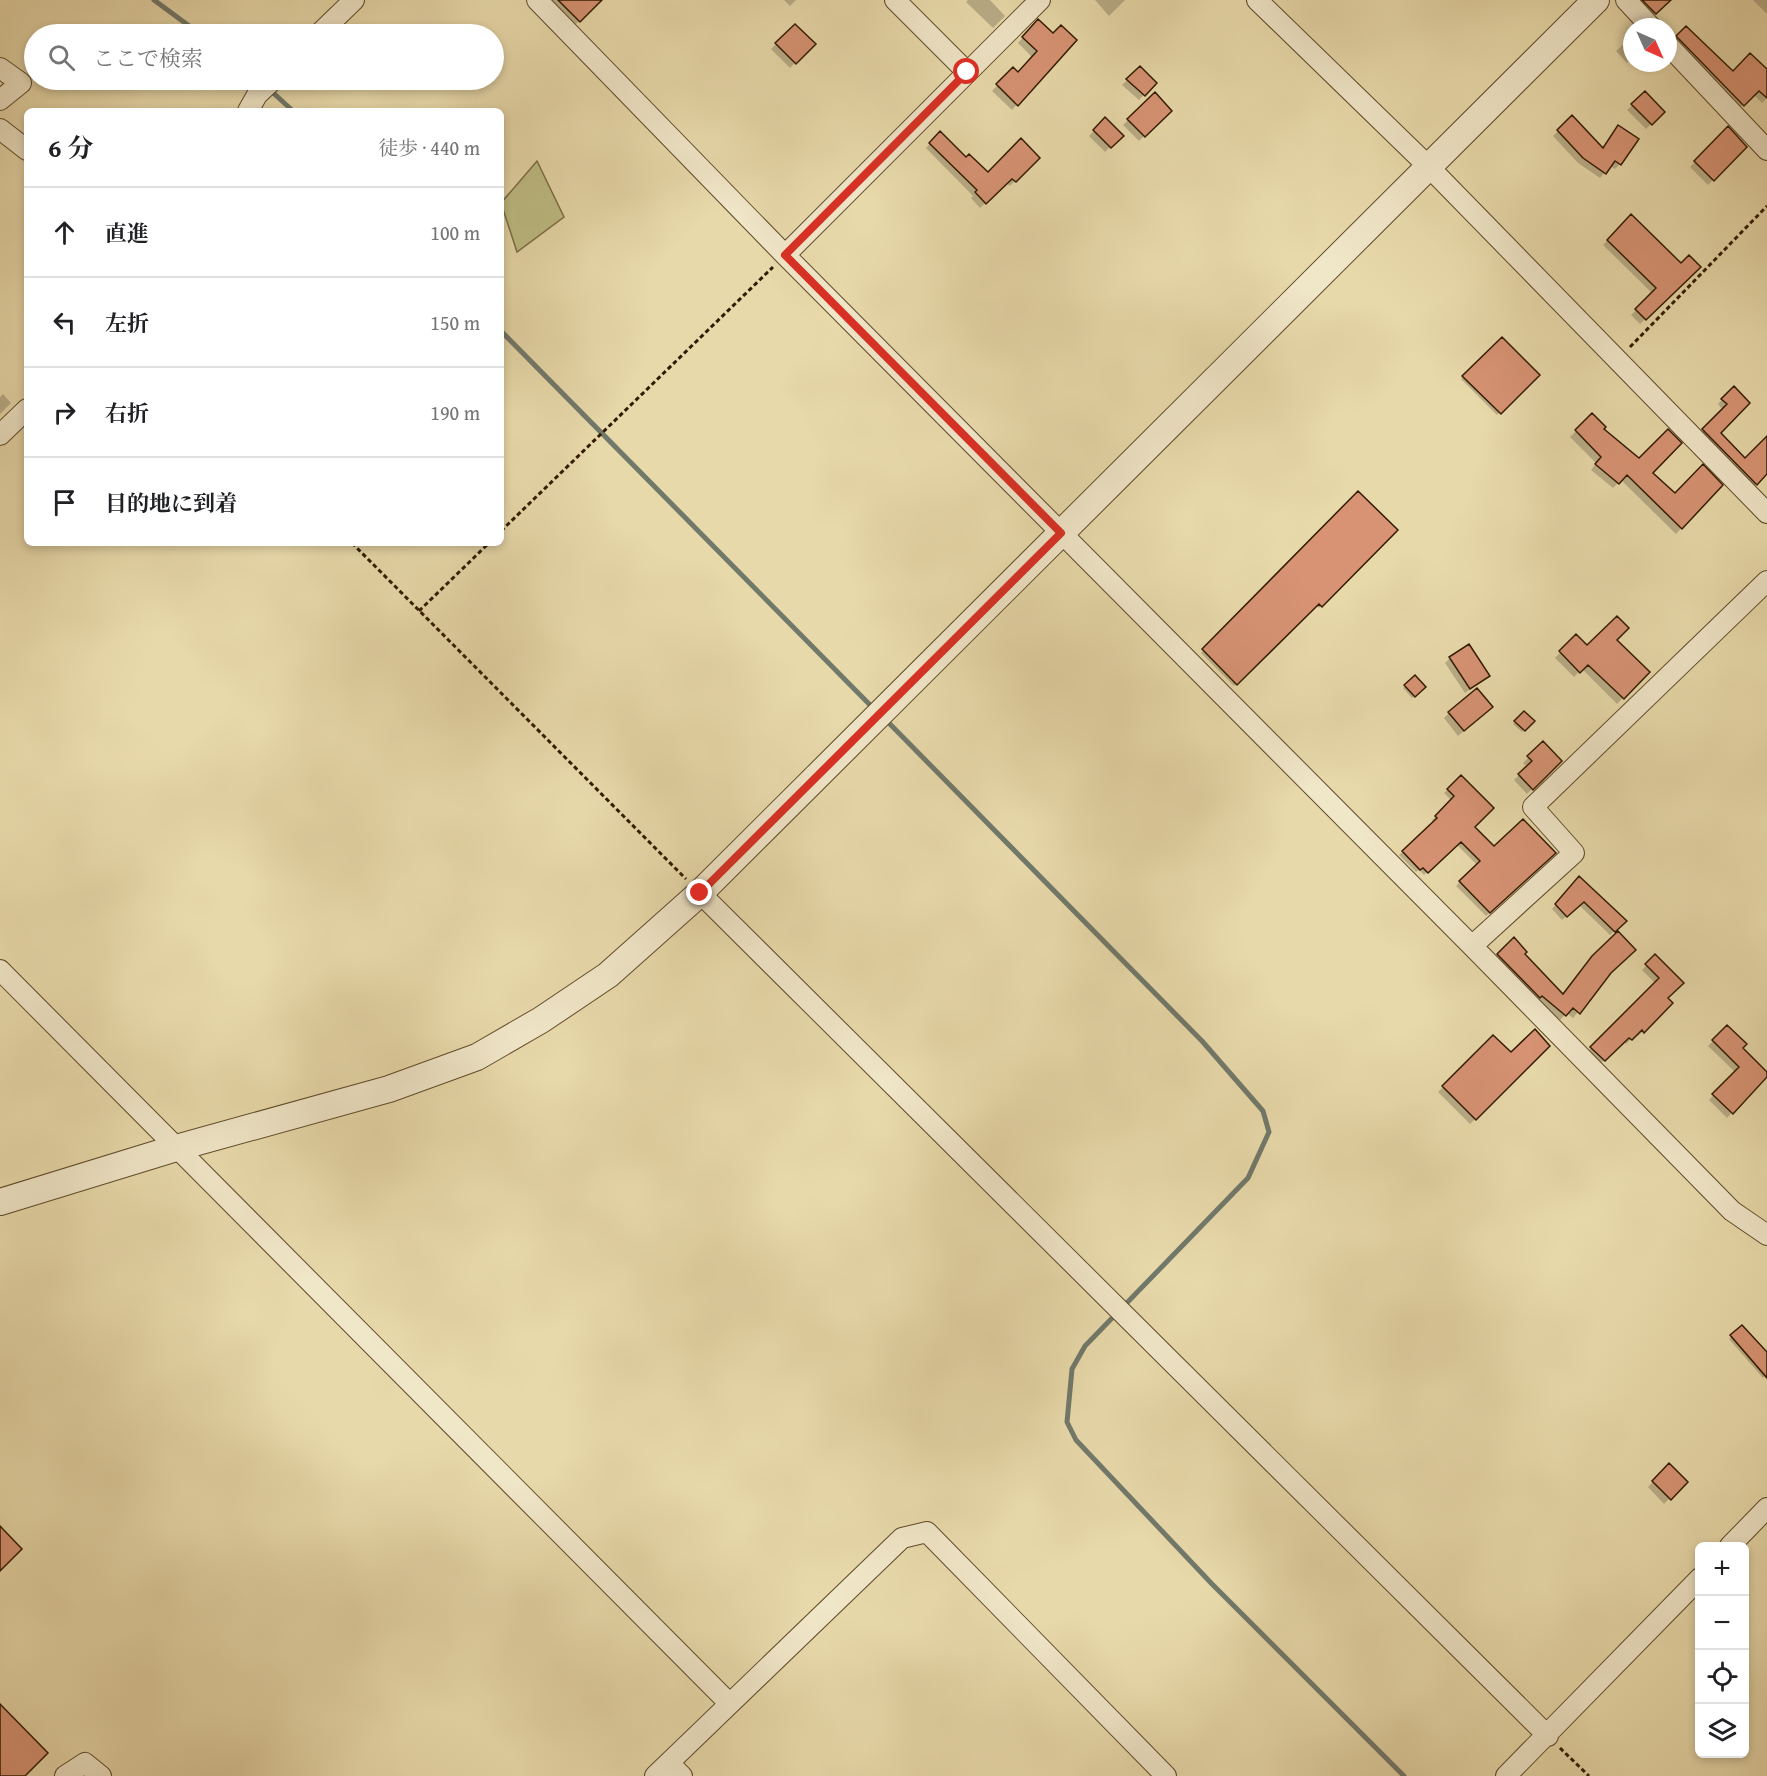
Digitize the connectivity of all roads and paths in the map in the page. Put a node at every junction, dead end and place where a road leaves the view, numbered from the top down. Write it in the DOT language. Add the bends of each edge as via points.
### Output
graph roads {
  1 [pos="354,0"];
  2 [pos="537,0"];
  3 [pos="895,0"];
  4 [pos="1040,0"];
  5 [pos="1257,0"];
  6 [pos="1596,0"];
  7 [pos="1626,0"];
  8 [pos="1643,18"];
  9 [pos="329,24"];
  10 [pos="1677,55"];
  11 [pos="0,68"];
  12 [pos="967,72"];
  13 [pos="262,90"];
  14 [pos="0,100"];
  15 [pos="250,108"];
  16 [pos="0,129"];
  17 [pos="24,148"];
  18 [pos="1767,150"];
  19 [pos="1429,167"];
  20 [pos="1767,206"];
  21 [pos="785,255"];
  22 [pos="1617,360"];
  23 [pos="24,412"];
  24 [pos="0,435"];
  25 [pos="1767,513"];
  26 [pos="504,528"];
  27 [pos="1061,533"];
  28 [pos="355,546"];
  29 [pos="486,546"];
  30 [pos="1767,581"];
  31 [pos="419,610"];
  32 [pos="700,893"];
  33 [pos="1472,946"];
  34 [pos="0,970"];
  35 [pos="176,1148"];
  36 [pos="0,1202"];
  37 [pos="1767,1235"];
  38 [pos="1767,1508"];
  39 [pos="1734,1542"];
  40 [pos="1695,1583"];
  41 [pos="729,1703"];
  42 [pos="1548,1736"];
  43 [pos="668,1772"];
  44 [pos="65,1776"];
  45 [pos="101,1776"];
  46 [pos="1166,1776"];
  47 [pos="1506,1776"];
  48 [pos="1589,1776"];
  1 -- 9 [label="street"];
  2 -- 21 [label="street"];
  3 -- 12 [label="street"];
  4 -- 12 [label="street"];
  5 -- 19 [label="street"];
  6 -- 19 [label="street"];
  7 -- 8 [label="street"];
  10 -- 18 [label="street"];
  11 -- 14 [label="street" via="21,83"];
  12 -- 21 [label="street"];
  13 -- 15 [label="street"];
  16 -- 17 [label="street"];
  19 -- 22 [label="street"];
  19 -- 27 [label="street"];
  20 -- 22 [label="path"];
  21 -- 26 [label="path"];
  21 -- 27 [label="street"];
  22 -- 25 [label="street"];
  23 -- 24 [label="street"];
  27 -- 32 [label="street"];
  27 -- 33 [label="street"];
  28 -- 31 [label="path"];
  29 -- 31 [label="path"];
  30 -- 33 [label="street" via="1533,807 1574,853"];
  31 -- 32 [label="path"];
  32 -- 35 [label="street" via="608,975 477,1057 389,1089"];
  32 -- 42 [label="street"];
  33 -- 37 [label="street" via="1732,1211"];
  34 -- 35 [label="street"];
  35 -- 36 [label="street"];
  35 -- 41 [label="street"];
  38 -- 39 [label="street"];
  40 -- 42 [label="street"];
  41 -- 43 [label="street"];
  41 -- 46 [label="street" via="902,1538 927,1532"];
  42 -- 47 [label="street"];
  42 -- 48 [label="path"];
  44 -- 45 [label="street" via="85,1763"];
}
